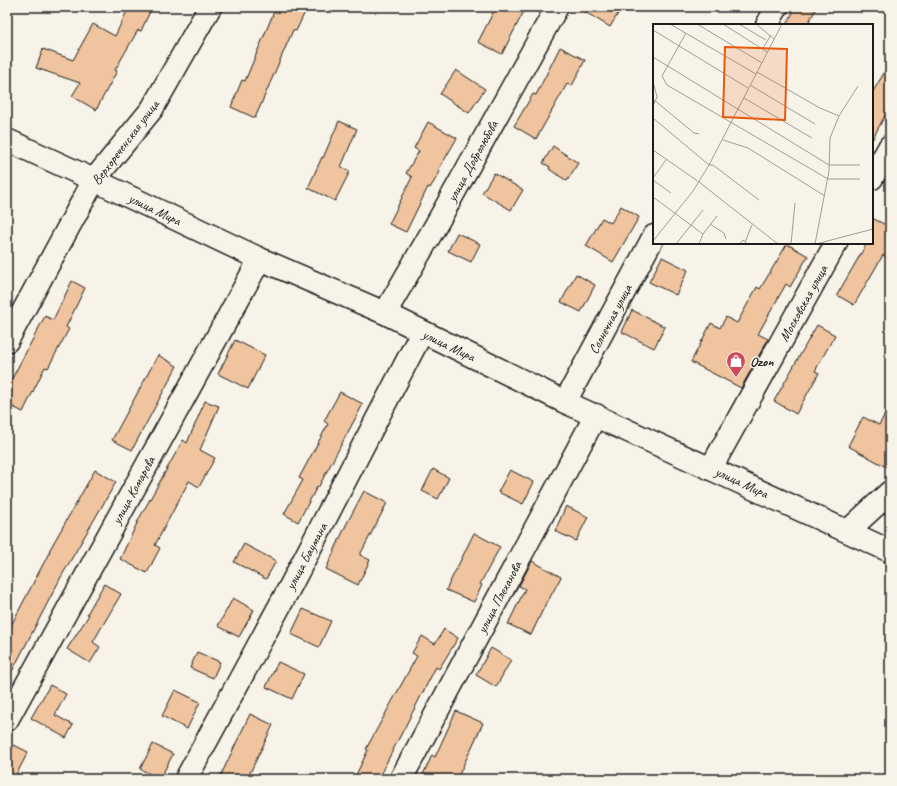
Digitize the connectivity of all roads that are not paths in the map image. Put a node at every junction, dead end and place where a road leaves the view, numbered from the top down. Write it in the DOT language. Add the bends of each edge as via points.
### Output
graph roads {
  1 [pos="210,7"];
  2 [pos="557,7"];
  3 [pos="777,7"];
  4 [pos="768,24"];
  5 [pos="7,140"];
  6 [pos="890,146"];
  7 [pos="873,176"];
  8 [pos="94,180"];
  9 [pos="653,238"];
  10 [pos="835,244"];
  11 [pos="260,259"];
  12 [pos="385,313"];
  13 [pos="422,332"];
  14 [pos="7,341"];
  15 [pos="566,402"];
  16 [pos="596,415"];
  17 [pos="711,468"];
  18 [pos="890,492"];
  19 [pos="848,531"];
  20 [pos="890,551"];
  21 [pos="7,720"];
  22 [pos="186,779"];
  23 [pos="401,779"];
  1 -- 8 [label="street, Верхореченская улица" via="152,109"];
  2 -- 12 [label="street, улица Добролюбова"];
  3 -- 4 [label="street"];
  5 -- 8 [label="street, улица Мира"];
  6 -- 7 [label="street"];
  8 -- 11 [label="street, улица Мира"];
  8 -- 14 [label="street, Верхореченская улица"];
  9 -- 15 [label="street, Солнечная улица"];
  10 -- 17 [label="street, Московская улица"];
  11 -- 12 [label="street, улица Мира"];
  11 -- 21 [label="street, улица Комарова"];
  12 -- 13 [label="street, улица Мира"];
  13 -- 15 [label="street, улица Мира"];
  13 -- 22 [label="street, улица Баумана" via="302,564"];
  15 -- 16 [label="street, улица Мира"];
  16 -- 17 [label="street, улица Мира"];
  16 -- 23 [label="street, улица Плеханова"];
  17 -- 19 [label="street, улица Мира"];
  18 -- 19 [label="street"];
  19 -- 20 [label="street, улица Мира"];
}
